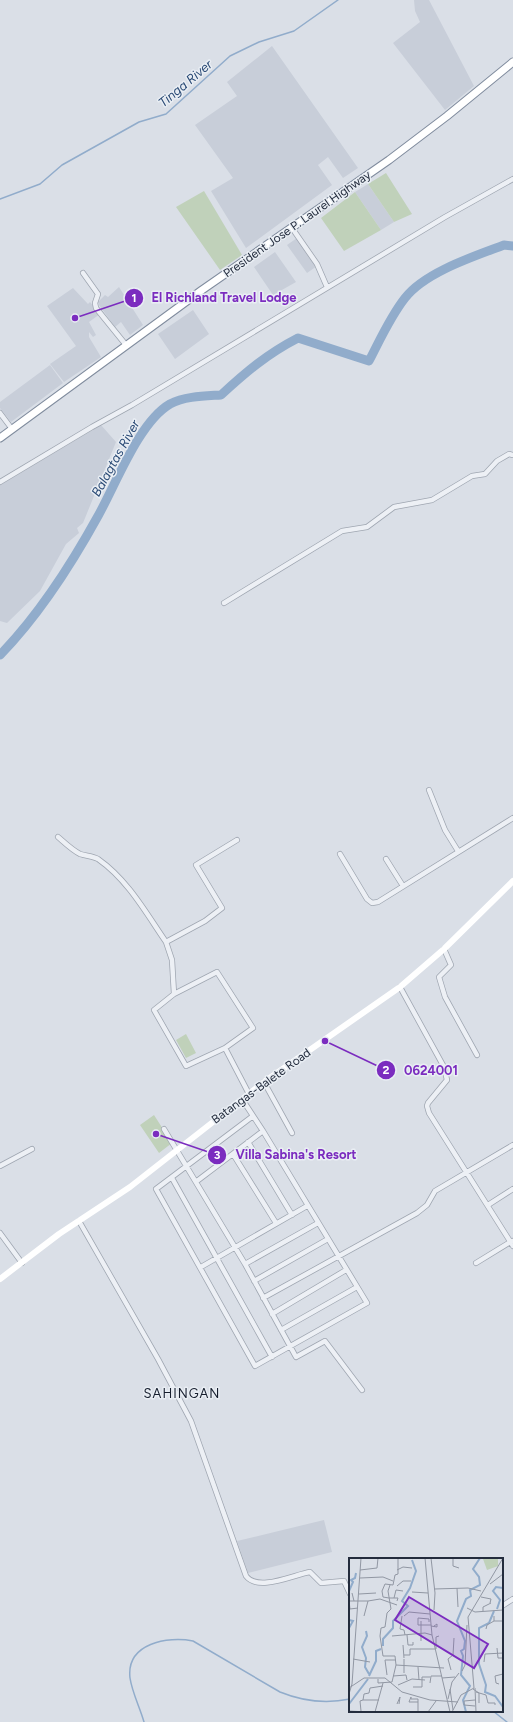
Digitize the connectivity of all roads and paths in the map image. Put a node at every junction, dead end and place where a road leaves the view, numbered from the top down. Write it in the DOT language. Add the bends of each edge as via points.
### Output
graph roads {
  1 [pos="513,62"];
  2 [pos="513,179"];
  3 [pos="292,228"];
  4 [pos="83,273"];
  5 [pos="327,288"];
  6 [pos="126,345"];
  7 [pos="0,413"];
  8 [pos="12,429"];
  9 [pos="0,438"];
  10 [pos="513,455"];
  11 [pos="0,482"];
  12 [pos="224,603"];
  13 [pos="430,790"];
  14 [pos="513,818"];
  15 [pos="58,837"];
  16 [pos="237,840"];
  17 [pos="458,851"];
  18 [pos="340,854"];
  19 [pos="386,858"];
  20 [pos="513,881"];
  21 [pos="403,886"];
  22 [pos="166,942"];
  23 [pos="444,949"];
  24 [pos="400,987"];
  25 [pos="174,994"];
  26 [pos="225,1048"];
  27 [pos="476,1055"];
  28 [pos="264,1082"];
  29 [pos="249,1094"];
  30 [pos="242,1099"];
  31 [pos="253,1116"];
  32 [pos="164,1130"];
  33 [pos="263,1131"];
  34 [pos="292,1134"];
  35 [pos="248,1142"];
  36 [pos="513,1145"];
  37 [pos="177,1148"];
  38 [pos="32,1149"];
  39 [pos="233,1154"];
  40 [pos="0,1166"];
  41 [pos="188,1166"];
  42 [pos="468,1173"];
  43 [pos="172,1178"];
  44 [pos="197,1181"];
  45 [pos="513,1190"];
  46 [pos="488,1205"];
  47 [pos="307,1206"];
  48 [pos="292,1215"];
  49 [pos="79,1221"];
  50 [pos="276,1223"];
  51 [pos="318,1223"];
  52 [pos="0,1232"];
  53 [pos="328,1239"];
  54 [pos="512,1243"];
  55 [pos="234,1248"];
  56 [pos="337,1255"];
  57 [pos="216,1258"];
  58 [pos="22,1263"];
  59 [pos="476,1263"];
  60 [pos="245,1264"];
  61 [pos="201,1267"];
  62 [pos="346,1270"];
  63 [pos="0,1279"];
  64 [pos="254,1281"];
  65 [pos="357,1287"];
  66 [pos="263,1298"];
  67 [pos="272,1314"];
  68 [pos="281,1330"];
  69 [pos="290,1347"];
  70 [pos="272,1357"];
  71 [pos="362,1390"];
  72 [pos="349,1592"];
  73 [pos="513,1599"];
  74 [pos="503,1605"];
  1 -- 3 [label="highway, President Jose P. Laurel Highway" via="420,137"];
  2 -- 5 [label="street"];
  3 -- 5 [label="street" via="317,264"];
  3 -- 6 [label="highway, President Jose P. Laurel Highway"];
  4 -- 6 [label="street" via="98,294 96,308"];
  5 -- 11 [label="street"];
  6 -- 8 [label="highway, President Jose P. Laurel Highway"];
  7 -- 8 [label="street"];
  8 -- 9 [label="highway, President Jose P. Laurel Highway"];
  10 -- 12 [label="street" via="509,454 497,461 485,474 472,476 432,500 394,507 367,527 342,531"];
  13 -- 17 [label="street" via="445,830"];
  14 -- 17 [label="street"];
  15 -- 22 [label="street" via="72,849 96,858 112,871 134,894"];
  16 -- 22 [label="street" via="196,865 222,908 205,921"];
  17 -- 21 [label="street"];
  18 -- 21 [label="street" via="372,903 378,902"];
  19 -- 21 [label="street"];
  20 -- 23 [label="main road, Batangas-Balete Road"];
  22 -- 25 [label="street" via="172,960"];
  23 -- 24 [label="main road, Batangas-Balete Road"];
  23 -- 27 [label="street" via="451,965 439,976 445,997"];
  24 -- 28 [label="main road, Batangas-Balete Road"];
  24 -- 42 [label="street" via="446,1074 447,1080 427,1106"];
  25 -- 26 [label="street" via="154,1010 186,1066"];
  25 -- 26 [label="street" via="217,972 252,1028"];
  26 -- 29 [label="street"];
  28 -- 29 [label="main road, Batangas-Balete Road"];
  28 -- 34 [label="street"];
  29 -- 30 [label="main road, Batangas-Balete Road"];
  30 -- 31 [label="street"];
  30 -- 37 [label="main road, Batangas-Balete Road"];
  31 -- 33 [label="street"];
  31 -- 41 [label="street"];
  32 -- 37 [label="street"];
  33 -- 35 [label="street"];
  33 -- 47 [label="street"];
  35 -- 39 [label="street"];
  35 -- 48 [label="street"];
  36 -- 42 [label="street"];
  37 -- 41 [label="street"];
  37 -- 49 [label="main road, Batangas-Balete Road" via="130,1187"];
  38 -- 40 [label="street"];
  39 -- 44 [label="street"];
  39 -- 50 [label="street"];
  41 -- 43 [label="street"];
  41 -- 44 [label="street"];
  42 -- 46 [label="street"];
  42 -- 56 [label="street" via="435,1191 427,1205 417,1213"];
  43 -- 57 [label="street"];
  43 -- 61 [label="street" via="156,1190"];
  44 -- 55 [label="street"];
  45 -- 46 [label="street"];
  46 -- 54 [label="street"];
  47 -- 48 [label="street"];
  47 -- 51 [label="street"];
  48 -- 50 [label="street"];
  49 -- 58 [label="main road, Batangas-Balete Road"];
  49 -- 72 [label="street" via="191,1421 246,1576 258,1583 310,1572 321,1583 344,1581"];
  50 -- 55 [label="street"];
  51 -- 53 [label="street"];
  51 -- 60 [label="street"];
  52 -- 58 [label="street"];
  53 -- 56 [label="street"];
  53 -- 64 [label="street"];
  54 -- 59 [label="street"];
  55 -- 57 [label="street"];
  55 -- 60 [label="street"];
  56 -- 62 [label="street"];
  56 -- 66 [label="street"];
  57 -- 61 [label="street"];
  57 -- 70 [label="street"];
  58 -- 63 [label="main road, Batangas-Balete Road"];
  60 -- 64 [label="street"];
  61 -- 70 [label="street" via="255,1366"];
  62 -- 65 [label="street"];
  62 -- 67 [label="street"];
  64 -- 66 [label="street"];
  65 -- 68 [label="street"];
  65 -- 69 [label="street" via="366,1304"];
  66 -- 67 [label="street"];
  67 -- 68 [label="street"];
  68 -- 69 [label="street"];
  69 -- 70 [label="street"];
  69 -- 71 [label="street" via="296,1357 325,1341"];
  73 -- 74 [label="street"];
}
